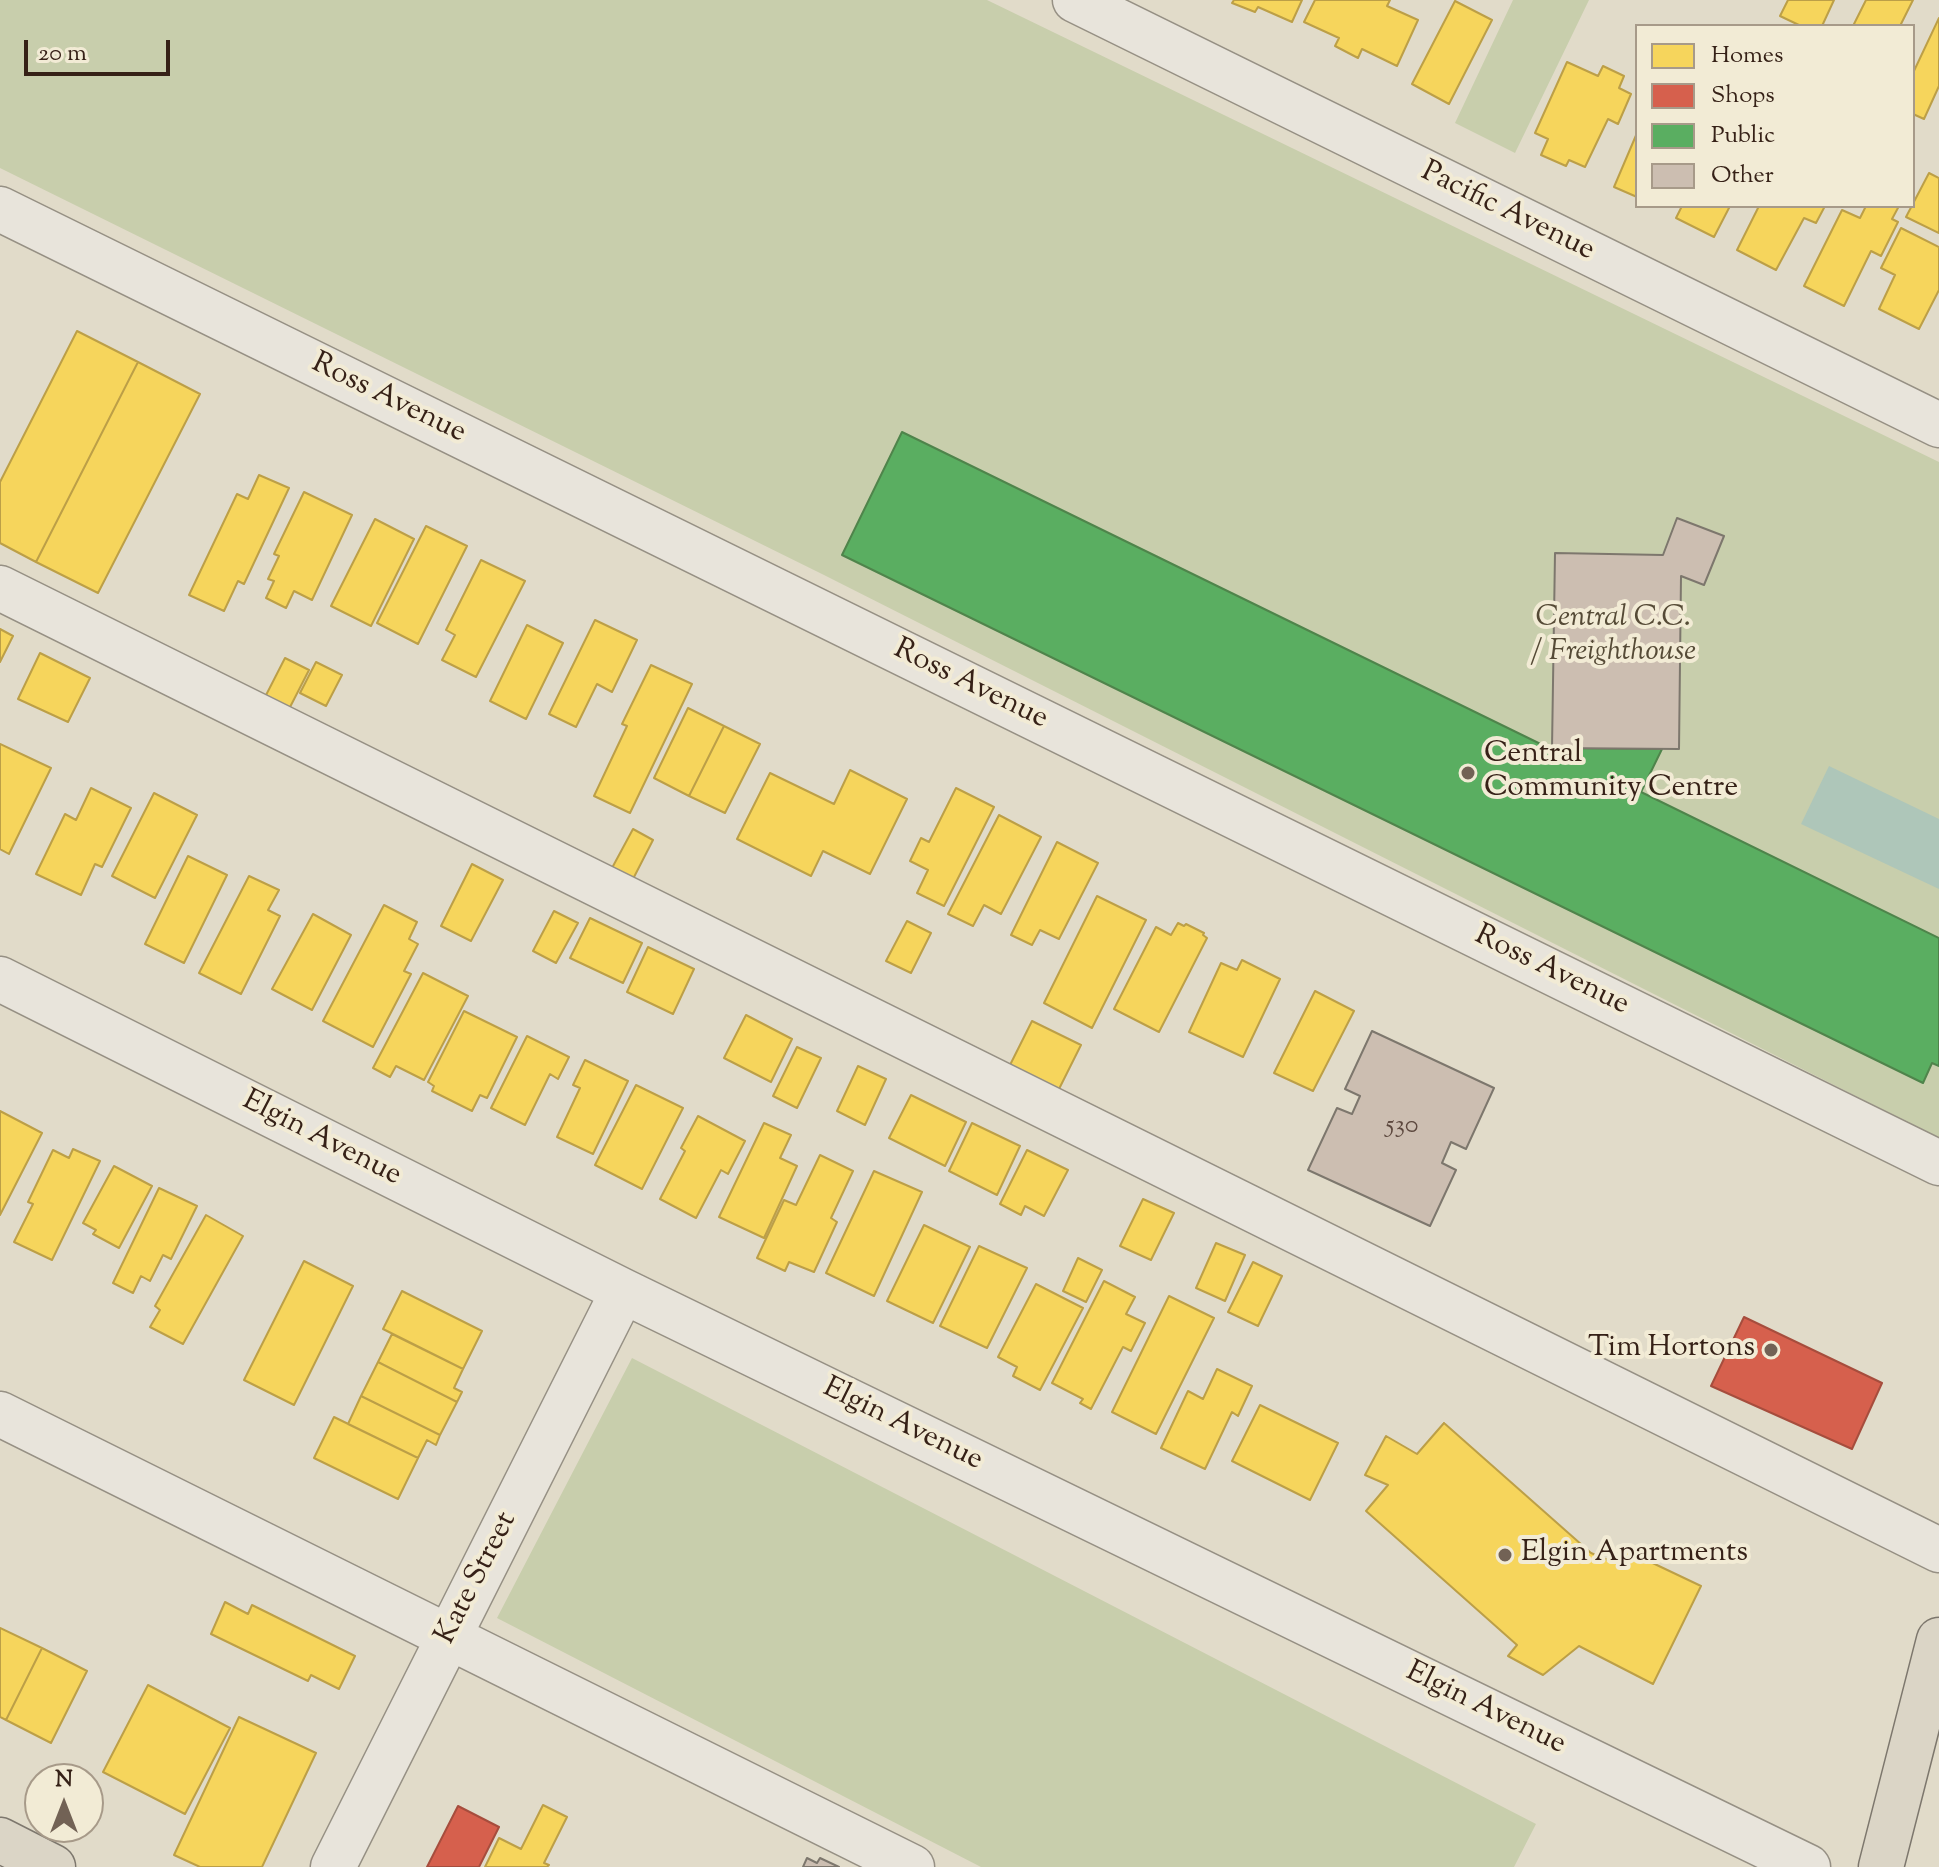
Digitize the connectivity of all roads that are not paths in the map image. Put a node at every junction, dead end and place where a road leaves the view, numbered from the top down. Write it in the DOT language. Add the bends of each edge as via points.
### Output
graph roads {
  1 [pos="1075,0"];
  2 [pos="0,209"];
  3 [pos="1939,425"];
  4 [pos="0,588"];
  5 [pos="0,979"];
  6 [pos="1939,1163"];
  7 [pos="623,1291"];
  8 [pos="0,1414"];
  9 [pos="1939,1550"];
  10 [pos="448,1637"];
  11 [pos="1939,1640"];
  12 [pos="0,1840"];
  13 [pos="53,1867"];
  14 [pos="333,1867"];
  15 [pos="912,1867"];
  16 [pos="1808,1867"];
  17 [pos="1881,1867"];
  1 -- 3 [label="street, Pacific Avenue"];
  2 -- 6 [label="street, Ross Avenue"];
  4 -- 9 [label="street"];
  5 -- 7 [label="street, Elgin Avenue"];
  7 -- 10 [label="street, Kate Street"];
  7 -- 16 [label="street, Elgin Avenue"];
  8 -- 10 [label="street"];
  10 -- 14 [label="street, Kate Street"];
  10 -- 15 [label="street"];
  11 -- 17 [label="main road"];
  12 -- 13 [label="main road"];
}
